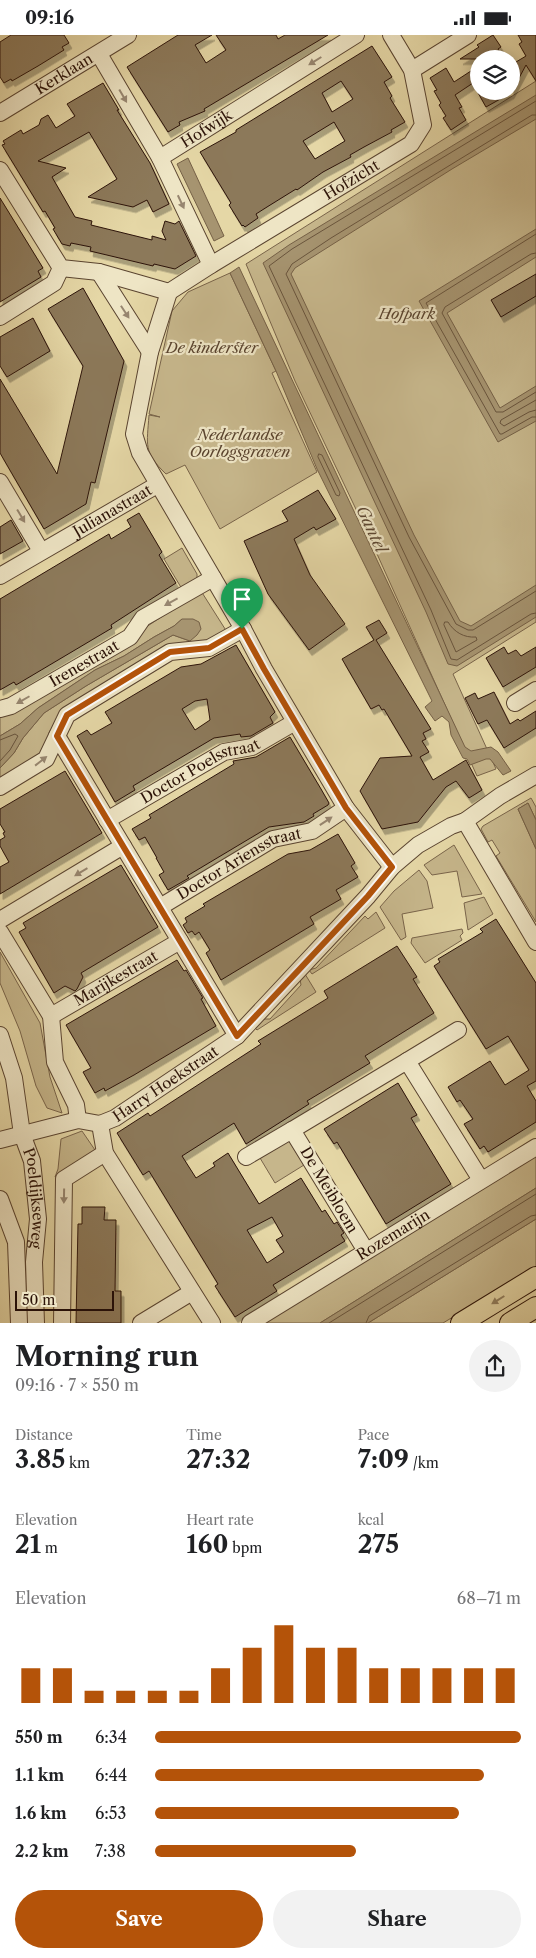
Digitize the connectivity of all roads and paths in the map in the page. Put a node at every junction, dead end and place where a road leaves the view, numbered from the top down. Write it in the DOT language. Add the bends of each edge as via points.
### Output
graph roads {
  1 [pos="128,35"];
  2 [pos="356,35"];
  3 [pos="391,35"];
  4 [pos="468,35"];
  5 [pos="99,53"];
  6 [pos="412,70"];
  7 [pos="0,113"];
  8 [pos="160,158"];
  9 [pos="0,170"];
  10 [pos="210,265"];
  11 [pos="61,268"];
  12 [pos="99,272"];
  13 [pos="169,292"];
  14 [pos="0,317"];
  15 [pos="150,352"];
  16 [pos="0,482"];
  17 [pos="157,485"];
  18 [pos="41,551"];
  19 [pos="0,576"];
  20 [pos="213,578"];
  21 [pos="242,629"];
  22 [pos="536,690"];
  23 [pos="515,703"];
  24 [pos="0,709"];
  25 [pos="295,722"];
  26 [pos="57,736"];
  27 [pos="536,775"];
  28 [pos="0,787"];
  29 [pos="346,808"];
  30 [pos="107,821"];
  31 [pos="465,821"];
  32 [pos="123,846"];
  33 [pos="392,867"];
  34 [pos="160,907"];
  35 [pos="0,921"];
  36 [pos="0,932"];
  37 [pos="180,941"];
  38 [pos="536,942"];
  39 [pos="51,1016"];
  40 [pos="458,1030"];
  41 [pos="0,1035"];
  42 [pos="237,1036"];
  43 [pos="407,1061"];
  44 [pos="78,1120"];
  45 [pos="100,1124"];
  46 [pos="292,1130"];
  47 [pos="22,1134"];
  48 [pos="0,1140"];
  49 [pos="536,1147"];
  50 [pos="106,1153"];
  51 [pos="246,1157"];
  52 [pos="480,1180"];
  53 [pos="0,1199"];
  54 [pos="366,1251"];
  55 [pos="536,1277"];
  56 [pos="192,1292"];
  57 [pos="536,1307"];
  58 [pos="19,1323"];
  59 [pos="36,1323"];
  60 [pos="62,1323"];
  61 [pos="141,1323"];
  62 [pos="212,1323"];
  63 [pos="250,1323"];
  64 [pos="461,1323"];
  65 [pos="510,1323"];
  1 -- 5 [label="street, Kerklaan"];
  2 -- 8 [label="street, Hofwijk, one-way"];
  3 -- 6 [label="street, Hofzicht"];
  4 -- 6 [label="street"];
  5 -- 7 [label="street, Kerklaan"];
  5 -- 8 [label="street, one-way"];
  6 -- 10 [label="street, Hofzicht" via="423,125 411,144"];
  8 -- 10 [label="street, one-way"];
  9 -- 11 [label="street"];
  10 -- 13 [label="street, Hofzicht"];
  11 -- 12 [label="street"];
  11 -- 14 [label="street" via="54,283"];
  12 -- 13 [label="street"];
  12 -- 15 [label="street, one-way"];
  13 -- 15 [label="street, Julianastraat"];
  15 -- 17 [label="street, Julianastraat" via="134,434"];
  16 -- 18 [label="street, one-way"];
  17 -- 18 [label="street, Julianastraat"];
  17 -- 20 [label="street"];
  18 -- 19 [label="street, Julianastraat"];
  20 -- 21 [label="street"];
  20 -- 24 [label="street, Irenestraat, one-way" via="142,617 130,637 11,706"];
  21 -- 25 [label="street"];
  21 -- 26 [label="street" via="209,648 170,652 67,715"];
  22 -- 23 [label="street"];
  25 -- 29 [label="street"];
  25 -- 30 [label="street, Doctor Poelsstraat" via="252,747 224,751"];
  28 -- 26 [label="street, one-way" via="46,759"];
  26 -- 30 [label="street"];
  27 -- 31 [label="street, Harry Hoekstraat"];
  29 -- 33 [label="street"];
  34 -- 29 [label="street, Doctor Ariensstraat, one-way" via="273,839 312,831"];
  30 -- 32 [label="street"];
  31 -- 33 [label="street, Harry Hoekstraat" via="451,825 418,845"];
  31 -- 38 [label="street"];
  32 -- 34 [label="street"];
  32 -- 35 [label="street, one-way"];
  33 -- 42 [label="street, Harry Hoekstraat"];
  34 -- 37 [label="street"];
  36 -- 39 [label="street"];
  37 -- 39 [label="street, Marijkestraat"];
  37 -- 42 [label="street"];
  39 -- 44 [label="street" via="55,1062 76,1105"];
  40 -- 43 [label="street, De Meibloem"];
  41 -- 47 [label="street, Poeldijkseweg" via="14,1078"];
  42 -- 45 [label="street, Harry Hoekstraat" via="115,1119"];
  43 -- 46 [label="street, De Meibloem"];
  43 -- 52 [label="street"];
  44 -- 45 [label="street, Harry Hoekstraat"];
  44 -- 47 [label="street, Harry Hoekstraat"];
  45 -- 50 [label="street"];
  46 -- 51 [label="street, De Meibloem"];
  46 -- 54 [label="street, De Meibloem"];
  47 -- 48 [label="street, Poeldijkseweg"];
  47 -- 59 [label="street, Poeldijkseweg" via="32,1161 38,1219 34,1262"];
  49 -- 52 [label="street, Rozemarijn"];
  50 -- 56 [label="street"];
  50 -- 60 [label="street, one-way" via="64,1179"];
  52 -- 54 [label="street, Rozemarijn"];
  53 -- 58 [label="street, Poeldijkseweg" via="16,1242"];
  54 -- 63 [label="street, Rozemarijn"];
  55 -- 64 [label="main road, one-way"];
  56 -- 61 [label="street"];
  56 -- 62 [label="street"];
  57 -- 65 [label="main road"];
}
